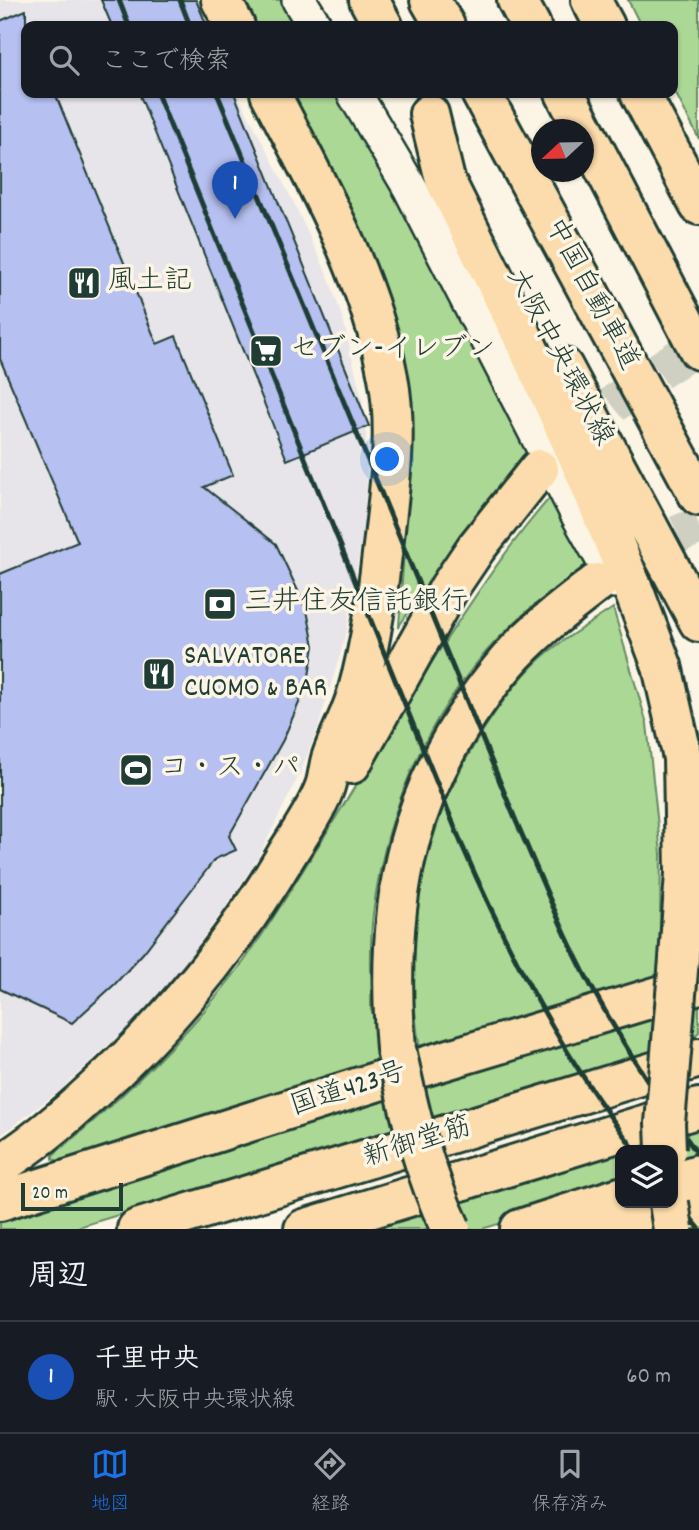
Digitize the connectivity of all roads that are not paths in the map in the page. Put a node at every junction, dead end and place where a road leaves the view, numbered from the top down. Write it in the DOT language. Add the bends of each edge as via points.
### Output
graph roads {
  1 [pos="221,0"];
  2 [pos="299,0"];
  3 [pos="369,0"];
  4 [pos="430,0"];
  5 [pos="517,0"];
  6 [pos="591,0"];
  7 [pos="232,21"];
  8 [pos="312,21"];
  9 [pos="380,21"];
  10 [pos="442,21"];
  11 [pos="528,21"];
  12 [pos="602,21"];
  13 [pos="273,98"];
  14 [pos="357,98"];
  15 [pos="484,98"];
  16 [pos="568,98"];
  17 [pos="643,98"];
  18 [pos="424,103"];
  19 [pos="699,205"];
  20 [pos="699,350"];
  21 [pos="539,469"];
  22 [pos="699,496"];
  23 [pos="597,583"];
  24 [pos="699,622"];
  25 [pos="662,666"];
  26 [pos="324,789"];
  27 [pos="689,971"];
  28 [pos="699,1058"];
  29 [pos="699,1108"];
  30 [pos="666,1145"];
  31 [pos="0,1165"];
  32 [pos="699,1174"];
  33 [pos="678,1180"];
  34 [pos="615,1199"];
  35 [pos="0,1201"];
  36 [pos="670,1208"];
  37 [pos="699,1209"];
  38 [pos="137,1229"];
  39 [pos="303,1229"];
  40 [pos="451,1229"];
  41 [pos="520,1229"];
  42 [pos="580,1229"];
  43 [pos="673,1229"];
  1 -- 7 [label="main road"];
  2 -- 8 [label="street"];
  3 -- 9 [label="main road"];
  4 -- 10 [label="main road"];
  5 -- 11 [label="main road"];
  6 -- 12 [label="main road"];
  13 -- 26 [label="main road" via="340,230 366,293 386,368 394,432 370,644"];
  14 -- 25 [label="street" via="409,186 579,517"];
  15 -- 22 [label="main road, 中国自動車道"];
  16 -- 20 [label="main road"];
  17 -- 19 [label="main road"];
  18 -- 24 [label="main road, 大阪中央環状線"];
  18 -- 25 [label="main road" via="445,180 584,470"];
  21 -- 26 [label="main road" via="476,548 433,615 349,768"];
  23 -- 40 [label="main road, bridge" via="534,634 475,702 435,769 412,827 396,905 392,996 396,1049 419,1148"];
  25 -- 27 [label="main road" via="683,758"];
  26 -- 31 [label="main road" via="276,872 191,992 104,1082"];
  27 -- 30 [label="main road, bridge"];
  27 -- 35 [label="main road, 国道423号" via="426,1066"];
  28 -- 38 [label="main road, 新御堂筋"];
  29 -- 39 [label="main road, 新御堂筋"];
  32 -- 33 [label="main road"];
  34 -- 41 [label="main road"];
  36 -- 43 [label="main road, bridge"];
  37 -- 42 [label="main road" via="657,1212"];
}
